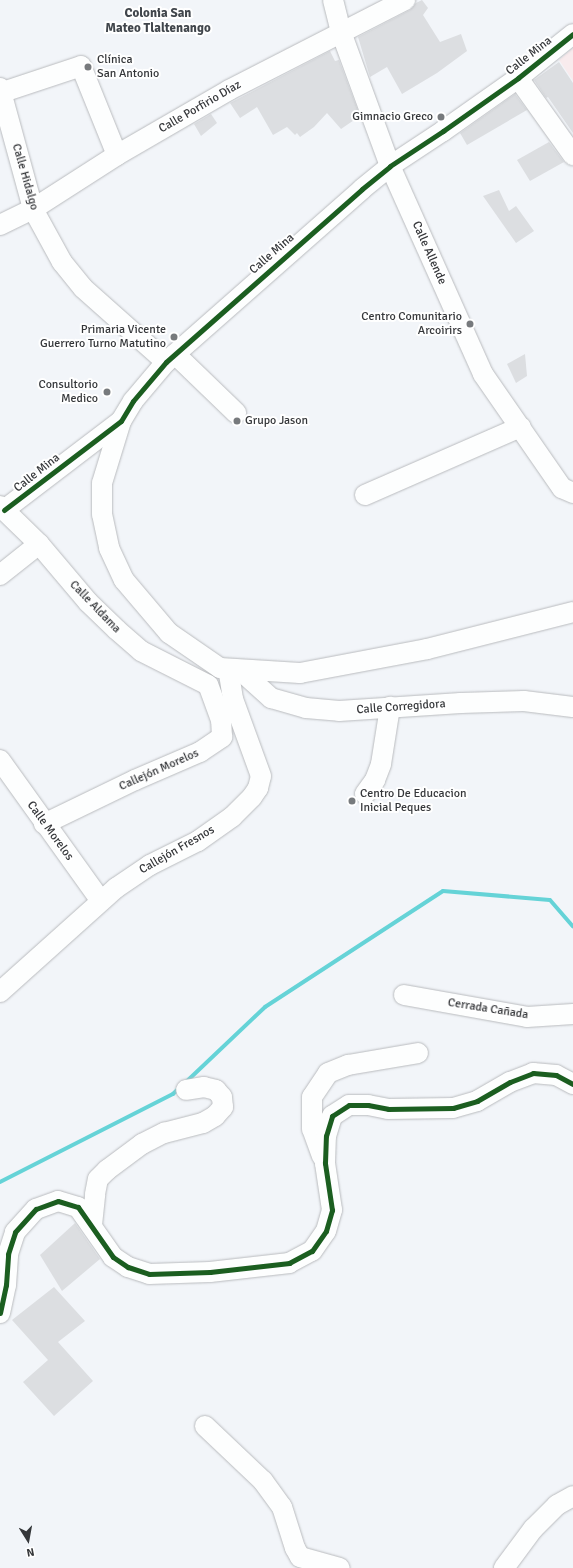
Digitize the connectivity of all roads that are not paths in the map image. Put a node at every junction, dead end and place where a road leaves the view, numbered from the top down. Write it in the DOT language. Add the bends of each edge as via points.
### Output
graph roads {
  1 [pos="333,0"];
  2 [pos="405,0"];
  3 [pos="341,32"];
  4 [pos="573,34"];
  5 [pos="518,78"];
  6 [pos="0,91"];
  7 [pos="117,155"];
  8 [pos="573,155"];
  9 [pos="390,166"];
  10 [pos="32,209"];
  11 [pos="0,225"];
  12 [pos="170,358"];
  13 [pos="236,413"];
  14 [pos="121,421"];
  15 [pos="521,427"];
  16 [pos="567,491"];
  17 [pos="365,495"];
  18 [pos="2,508"];
  19 [pos="39,544"];
  20 [pos="0,575"];
  21 [pos="573,612"];
  22 [pos="230,669"];
  23 [pos="208,685"];
  24 [pos="390,707"];
  25 [pos="573,707"];
  26 [pos="0,760"];
  27 [pos="365,794"];
  28 [pos="44,824"];
  29 [pos="101,901"];
  30 [pos="0,992"];
  31 [pos="404,995"];
  32 [pos="573,1014"];
  33 [pos="418,1053"];
  34 [pos="573,1084"];
  35 [pos="186,1090"];
  36 [pos="325,1164"];
  37 [pos="92,1225"];
  38 [pos="0,1312"];
  39 [pos="205,1426"];
  40 [pos="573,1496"];
  41 [pos="340,1568"];
  42 [pos="504,1568"];
  1 -- 3 [label="street, Calle Allende"];
  2 -- 3 [label="street, Calle Porfirio Díaz"];
  3 -- 7 [label="street, Calle Porfirio Díaz" via="229,90"];
  3 -- 9 [label="street, Calle Allende"];
  4 -- 5 [label="street, Calle Mina"];
  5 -- 8 [label="street"];
  5 -- 9 [label="street, Calle Mina"];
  6 -- 7 [label="street" via="81,66"];
  6 -- 10 [label="street, Calle Hidalgo"];
  7 -- 10 [label="street, Calle Porfirio Díaz"];
  9 -- 12 [label="street, Calle Mina"];
  9 -- 15 [label="street, Calle Allende" via="484,374"];
  10 -- 11 [label="street, Calle Porfirio Díaz"];
  10 -- 12 [label="street, Calle Hidalgo" via="62,262 83,288"];
  12 -- 13 [label="street, Calle Hidalgo"];
  12 -- 14 [label="street, Calle Mina" via="133,401"];
  14 -- 18 [label="street, Calle Mina"];
  14 -- 22 [label="street, Calle Corregidora" via="102,483 102,514 109,548 124,580 169,633"];
  15 -- 16 [label="street, Calle Allende"];
  15 -- 17 [label="street"];
  18 -- 19 [label="street, Calle Aldama"];
  19 -- 20 [label="street"];
  19 -- 23 [label="street, Calle Aldama" via="88,602 141,651"];
  21 -- 22 [label="street" via="427,649 339,667 300,673"];
  22 -- 23 [label="street"];
  22 -- 24 [label="street, Calle Corregidora" via="271,698 306,708 339,711"];
  22 -- 29 [label="street, Callejón Fresnos" via="233,699 261,776 258,788 232,817 198,841 150,865"];
  23 -- 28 [label="street, Callejón Morelos" via="221,720 222,737 200,752"];
  24 -- 25 [label="street, Calle Corregidora" via="524,701"];
  24 -- 27 [label="street" via="381,764 375,780"];
  26 -- 28 [label="street, Calle Morelos"];
  28 -- 29 [label="street, Calle Morelos"];
  29 -- 30 [label="street, Callejón Fresnos"];
  31 -- 32 [label="street, Cerrada Cañada" via="527,1017"];
  33 -- 36 [label="street" via="348,1065 328,1073 312,1097 312,1129"];
  34 -- 36 [label="street" via="556,1075 533,1073 510,1082 476,1102 453,1108 388,1109 349,1105 332,1116 326,1136"];
  35 -- 37 [label="street" via="216,1090 222,1097 223,1107 215,1116 203,1123 164,1133 142,1144 107,1170 98,1179"];
  36 -- 37 [label="street" via="332,1210 326,1230 312,1251 289,1263 210,1272 149,1274 128,1268 113,1256"];
  37 -- 38 [label="street" via="78,1207 58,1202 36,1209 15,1232 8,1254 6,1285"];
  39 -- 41 [label="street" via="263,1482 282,1507 300,1557"];
  40 -- 42 [label="street" via="556,1505 532,1529"];
}
